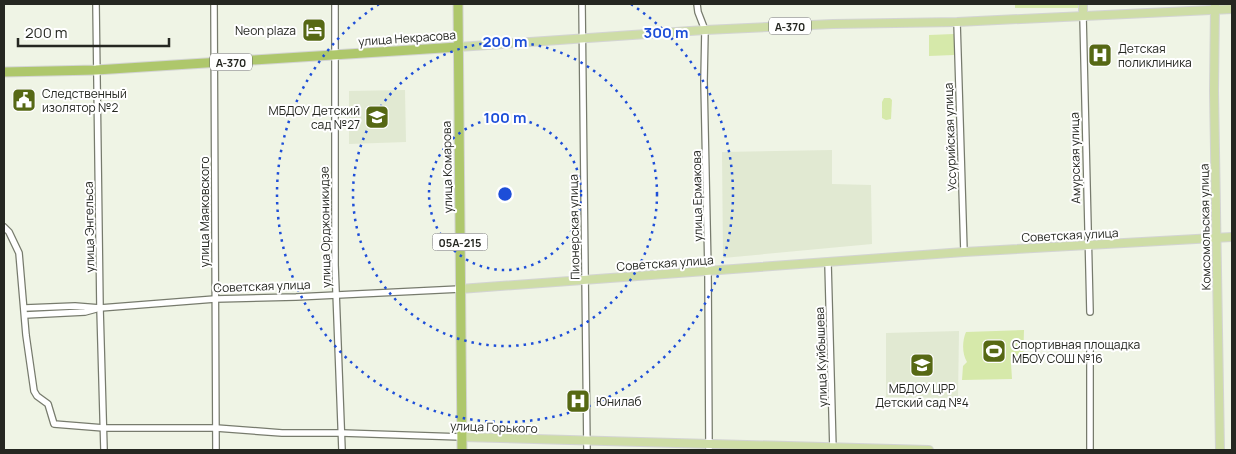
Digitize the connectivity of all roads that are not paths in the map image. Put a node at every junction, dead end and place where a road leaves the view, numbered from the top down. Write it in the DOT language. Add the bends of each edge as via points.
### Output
graph roads {
  1 [pos="96,4"];
  2 [pos="214,4"];
  3 [pos="335,4"];
  4 [pos="458,4"];
  5 [pos="582,4"];
  6 [pos="697,4"];
  7 [pos="1083,4"];
  8 [pos="1214,7"];
  9 [pos="1232,8"];
  10 [pos="1083,16"];
  11 [pos="957,22"];
  12 [pos="705,30"];
  13 [pos="582,38"];
  14 [pos="458,47"];
  15 [pos="336,55"];
  16 [pos="214,63"];
  17 [pos="96,70"];
  18 [pos="4,72"];
  19 [pos="4,227"];
  20 [pos="1217,237"];
  21 [pos="1232,237"];
  22 [pos="1088,245"];
  23 [pos="964,252"];
  24 [pos="828,263"];
  25 [pos="708,271"];
  26 [pos="585,280"];
  27 [pos="460,289"];
  28 [pos="336,294"];
  29 [pos="215,299"];
  30 [pos="25,308"];
  31 [pos="100,308"];
  32 [pos="1090,312"];
  33 [pos="24,316"];
  34 [pos="1090,351"];
  35 [pos="104,428"];
  36 [pos="216,428"];
  37 [pos="342,433"];
  38 [pos="462,437"];
  39 [pos="587,441"];
  40 [pos="708,447"];
  41 [pos="833,449"];
  42 [pos="104,450"];
  43 [pos="216,450"];
  44 [pos="342,450"];
  45 [pos="462,450"];
  46 [pos="587,450"];
  47 [pos="929,450"];
  48 [pos="1090,450"];
  49 [pos="1220,450"];
  1 -- 17 [label="street, улица Энгельса"];
  2 -- 16 [label="street, улица Маяковского"];
  3 -- 15 [label="street, улица Орджоникидзе"];
  4 -- 14 [label="highway, улица Комарова"];
  5 -- 13 [label="street, Пионерская улица"];
  6 -- 12 [label="street, улица Ермакова"];
  7 -- 10 [label="main road, Амурская улица"];
  8 -- 9 [label="main road, улица Некрасова / А-370"];
  8 -- 10 [label="main road, улица Некрасова / А-370"];
  8 -- 20 [label="main road, Комсомольская улица"];
  10 -- 11 [label="main road, улица Некрасова / А-370"];
  10 -- 22 [label="street, Амурская улица"];
  11 -- 12 [label="main road, улица Некрасова / А-370"];
  11 -- 23 [label="street, Уссурийская улица"];
  12 -- 13 [label="main road, улица Некрасова / А-370"];
  12 -- 25 [label="street, улица Ермакова"];
  13 -- 14 [label="main road, улица Некрасова / А-370"];
  13 -- 26 [label="street, Пионерская улица"];
  14 -- 15 [label="highway, улица Некрасова / А-370"];
  14 -- 27 [label="highway, улица Комарова / 05А-215"];
  15 -- 16 [label="highway, улица Некрасова / А-370"];
  15 -- 28 [label="street, улица Орджоникидзе"];
  16 -- 17 [label="highway, улица Некрасова / А-370"];
  16 -- 29 [label="street, улица Маяковского"];
  17 -- 18 [label="highway, улица Некрасова / А-370"];
  17 -- 31 [label="street, улица Энгельса"];
  19 -- 30 [label="street" via="18,248"];
  20 -- 21 [label="main road, Советская улица"];
  20 -- 22 [label="main road, Советская улица"];
  20 -- 49 [label="main road, Комсомольская улица"];
  22 -- 23 [label="main road, Советская улица"];
  22 -- 32 [label="street, Амурская улица"];
  23 -- 24 [label="main road, Советская улица"];
  24 -- 25 [label="main road, Советская улица"];
  24 -- 41 [label="street, улица Куйбышева"];
  25 -- 26 [label="main road, Советская улица"];
  25 -- 40 [label="street, улица Ермакова"];
  26 -- 27 [label="main road, Советская улица"];
  26 -- 39 [label="street, Пионерская улица"];
  27 -- 28 [label="street, Советская улица"];
  27 -- 38 [label="highway, улица Комарова / 05А-215"];
  28 -- 29 [label="street, Советская улица"];
  28 -- 37 [label="street, улица Орджоникидзе"];
  29 -- 31 [label="street, Советская улица"];
  29 -- 36 [label="street, улица Маяковского"];
  30 -- 31 [label="street, Советская улица"];
  30 -- 33 [label="street"];
  31 -- 33 [label="street, Советская улица"];
  31 -- 35 [label="street, улица Энгельса"];
  33 -- 35 [label="street, улица Горького" via="34,391 48,404 52,420 58,425"];
  34 -- 48 [label="street"];
  35 -- 36 [label="street, улица Горького"];
  35 -- 42 [label="street, улица Энгельса"];
  36 -- 37 [label="street, улица Горького"];
  36 -- 43 [label="street, улица Маяковского"];
  37 -- 38 [label="street, улица Горького"];
  37 -- 44 [label="street, улица Орджоникидзе"];
  38 -- 39 [label="main road, улица Горького"];
  38 -- 45 [label="highway, улица Комарова / 05А-215"];
  39 -- 40 [label="main road, улица Горького"];
  39 -- 46 [label="street, Пионерская улица"];
  40 -- 41 [label="main road, улица Горького"];
  41 -- 47 [label="main road, улица Горького"];
}
